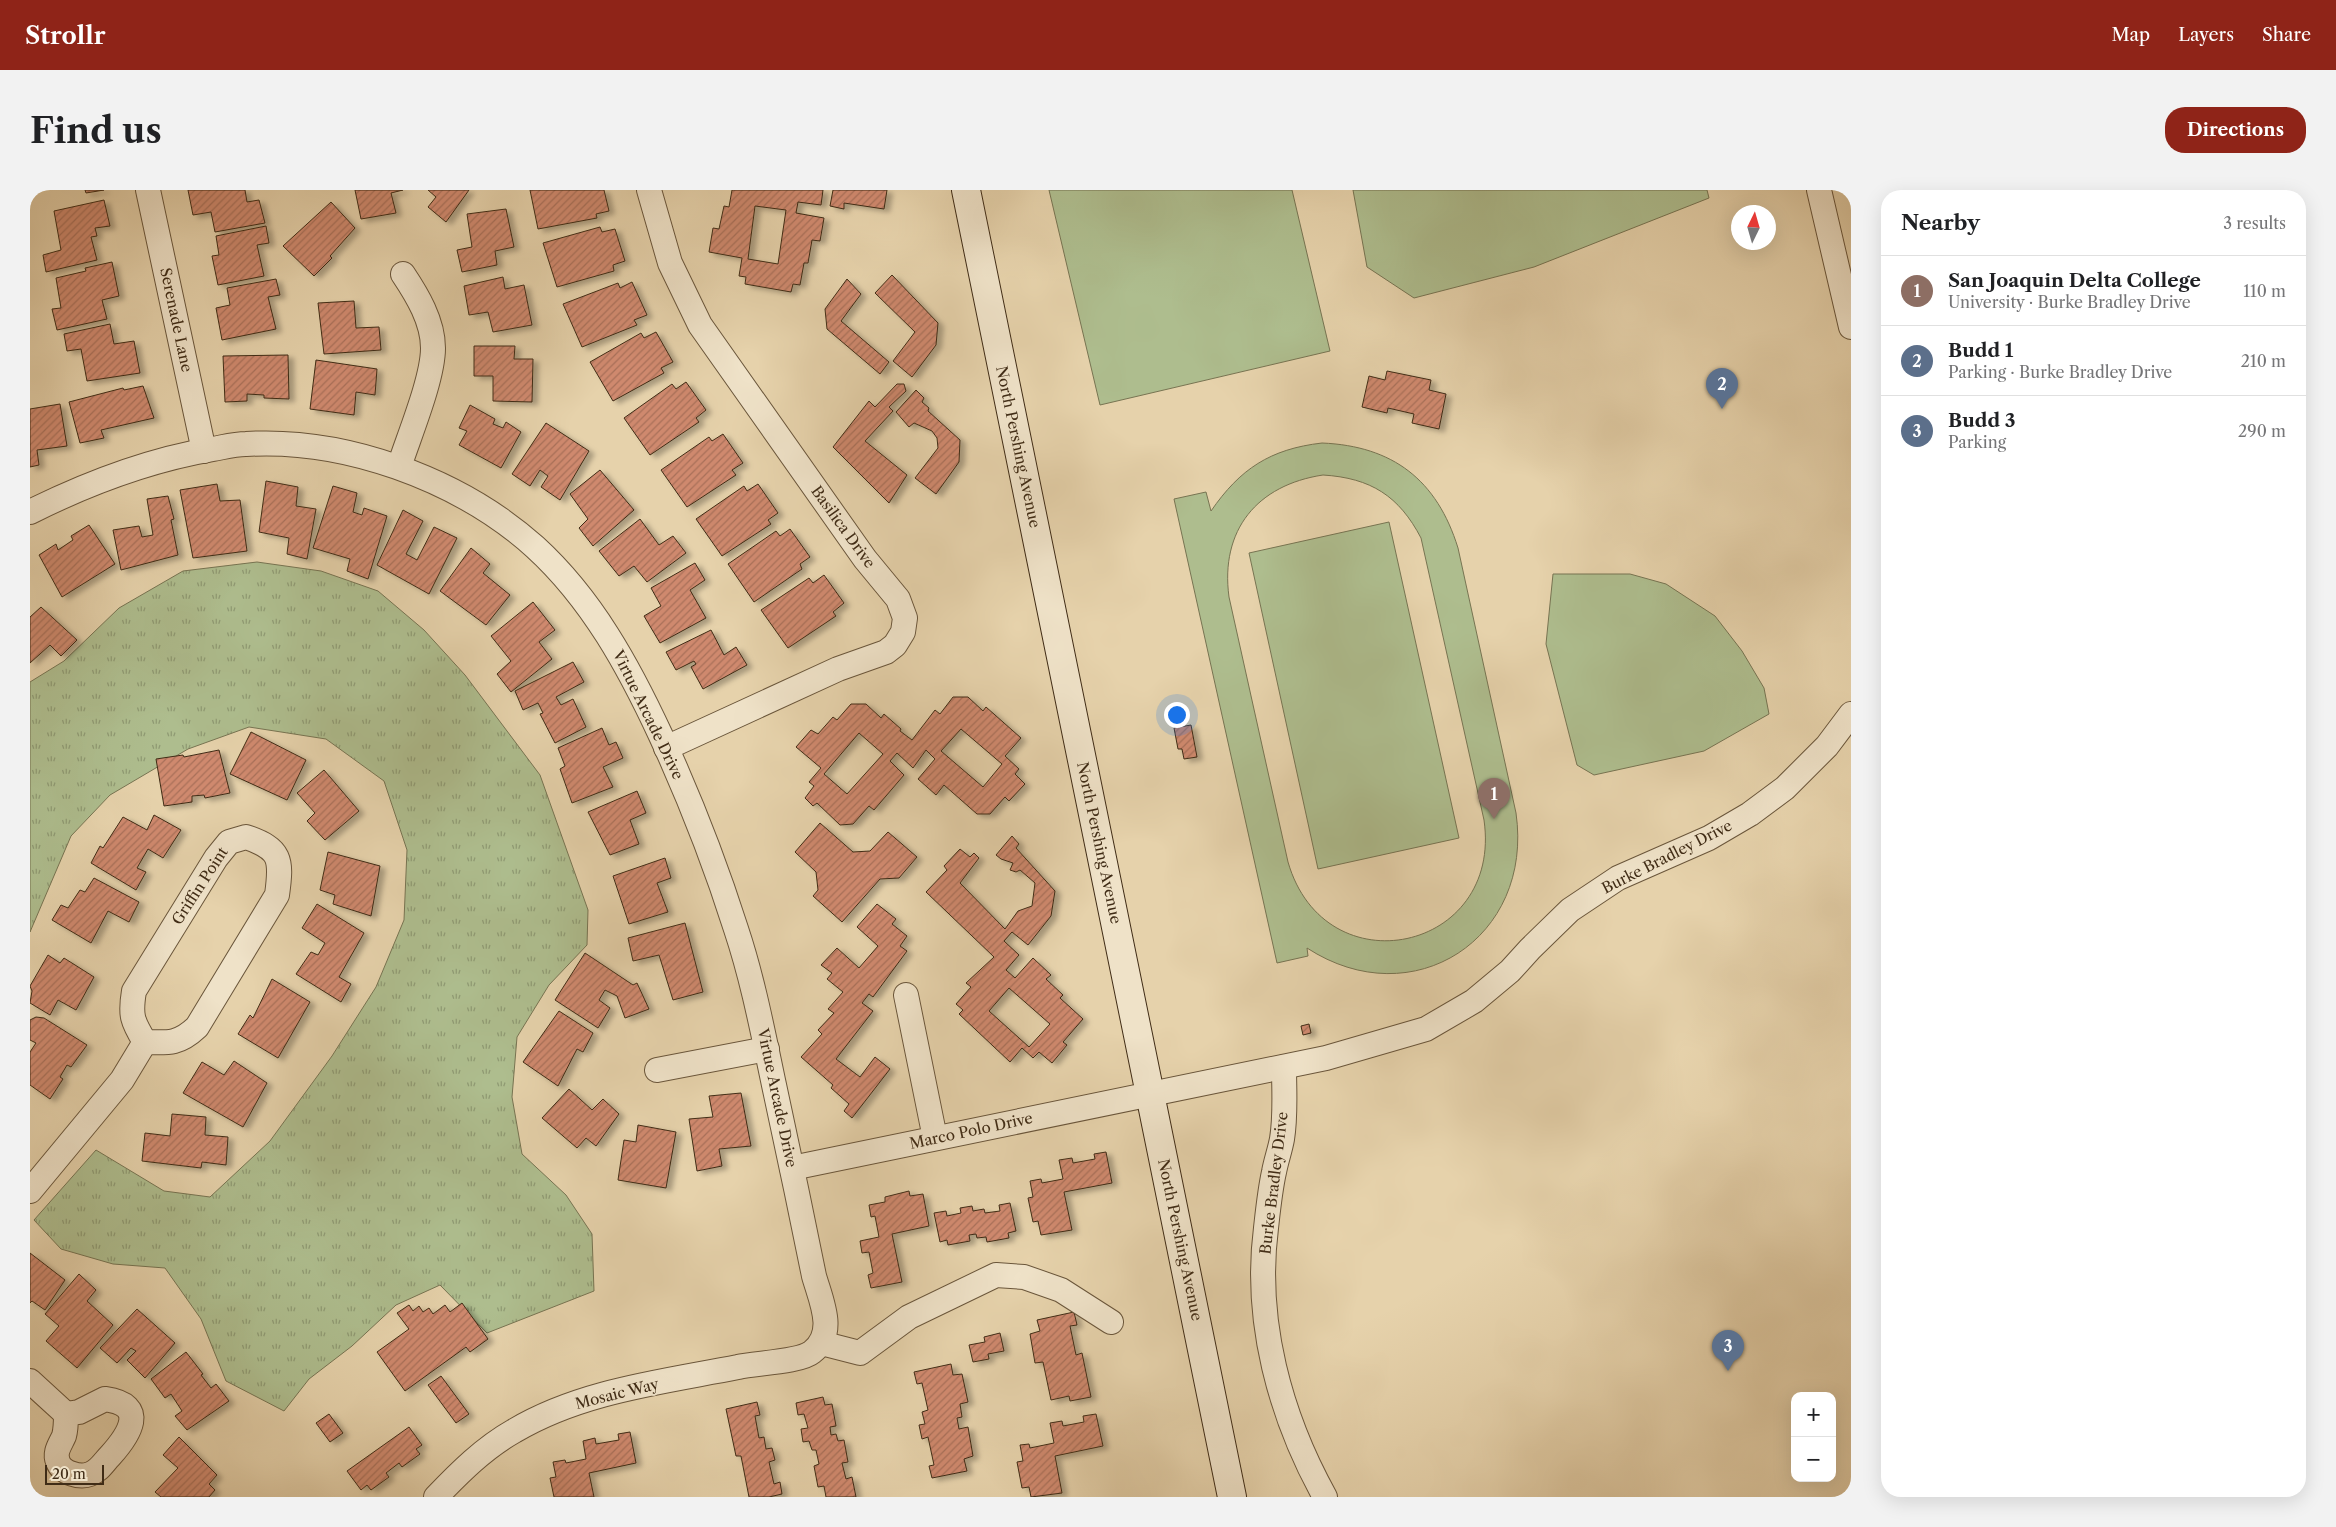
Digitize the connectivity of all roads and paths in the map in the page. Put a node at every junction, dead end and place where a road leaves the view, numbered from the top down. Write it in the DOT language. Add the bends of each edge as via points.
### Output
graph roads {
  1 [pos="148,190"];
  2 [pos="649,190"];
  3 [pos="966,190"];
  4 [pos="1819,190"];
  5 [pos="403,274"];
  6 [pos="1851,327"];
  7 [pos="204,451"];
  8 [pos="399,467"];
  9 [pos="30,512"];
  10 [pos="1851,714"];
  11 [pos="666,748"];
  12 [pos="906,995"];
  13 [pos="145,1042"];
  14 [pos="767,1049"];
  15 [pos="1284,1067"];
  16 [pos="657,1070"];
  17 [pos="1150,1093"];
  18 [pos="935,1138"];
  19 [pos="792,1168"];
  20 [pos="30,1191"];
  21 [pos="1111,1322"];
  22 [pos="821,1343"];
  23 [pos="30,1381"];
  24 [pos="66,1414"];
  25 [pos="436,1497"];
  26 [pos="1232,1497"];
  27 [pos="1325,1497"];
  1 -- 7 [label="street, Serenade Lane"];
  2 -- 11 [label="street, Basilica Drive" via="670,263 700,325 865,559 898,599 906,618 895,646 886,652 838,669"];
  3 -- 17 [label="main road, North Pershing Avenue"];
  4 -- 6 [label="street"];
  5 -- 8 [label="street" via="418,297 428,322 433,348 429,374"];
  7 -- 8 [label="street, Virtue Arcade Drive" via="244,444 310,446 365,455"];
  7 -- 9 [label="street, Virtue Arcade Drive" via="118,474 63,495"];
  8 -- 11 [label="street, Virtue Arcade Drive" via="464,496 495,515 536,548 583,599 616,649"];
  10 -- 15 [label="street, Burke Bradley Drive" via="1827,746 1786,788 1710,838 1618,878 1570,910 1510,971 1474,1001 1443,1021 1426,1029 1326,1058"];
  11 -- 14 [label="street, Virtue Arcade Drive" via="703,832 737,932"];
  12 -- 18 [label="street"];
  13 -- 13 [label="street, Griffin Point" via="169,1043 185,1038 197,1027 277,895 280,873 276,855 265,843 246,837 229,842 134,991 130,1011"];
  13 -- 20 [label="street" via="122,1080"];
  14 -- 16 [label="street"];
  14 -- 19 [label="street, Virtue Arcade Drive"];
  15 -- 17 [label="street, Burke Bradley Drive"];
  15 -- 27 [label="street, Burke Bradley Drive" via="1285,1114 1265,1230 1263,1293 1276,1378 1289,1419"];
  17 -- 18 [label="street, Marco Polo Drive"];
  17 -- 26 [label="main road, North Pershing Avenue"];
  18 -- 19 [label="street, Marco Polo Drive"];
  19 -- 22 [label="street, Virtue Arcade Drive" via="814,1276 826,1317 826,1333"];
  21 -- 22 [label="street" via="1061,1290 1024,1277 996,1275 909,1317 860,1352"];
  22 -- 25 [label="street, Mosaic Way" via="811,1354 801,1358 751,1364 600,1396 551,1411 512,1431 471,1461"];
  23 -- 24 [label="street"];
}
